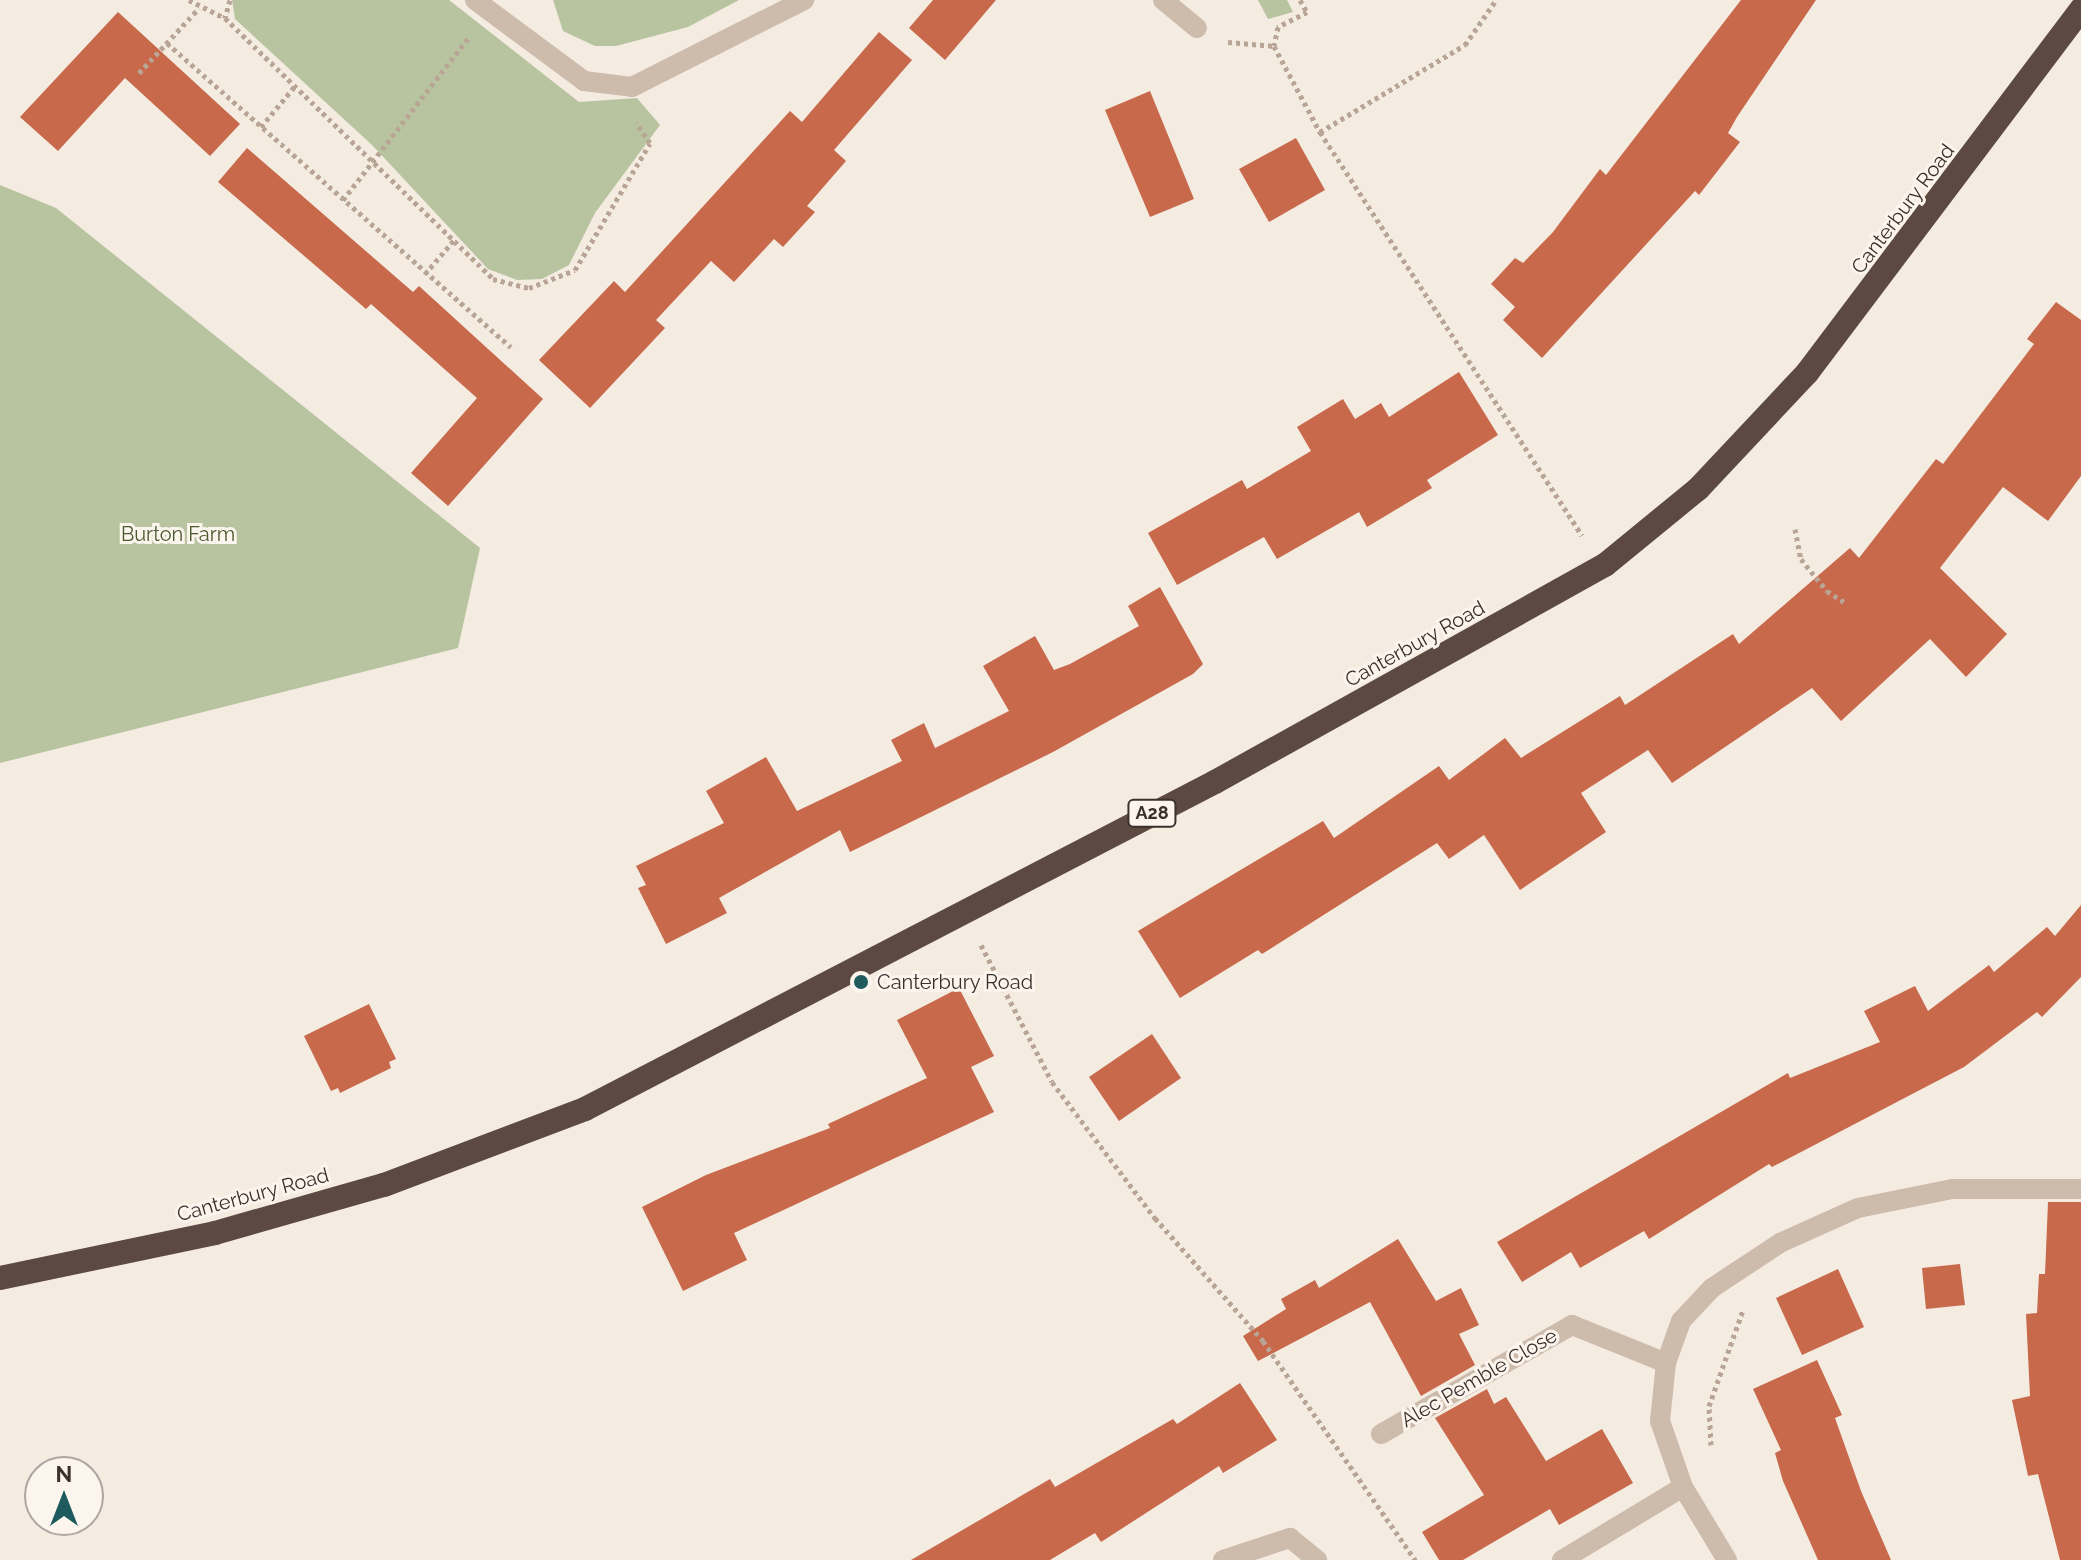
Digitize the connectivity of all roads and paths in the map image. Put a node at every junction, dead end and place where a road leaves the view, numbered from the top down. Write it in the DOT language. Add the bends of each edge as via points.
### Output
graph roads {
  1 [pos="189,0"];
  2 [pos="230,0"];
  3 [pos="804,0"];
  4 [pos="1163,0"];
  5 [pos="1300,0"];
  6 [pos="1496,0"];
  7 [pos="482,5"];
  8 [pos="199,8"];
  9 [pos="2081,10"];
  10 [pos="225,18"];
  11 [pos="1197,28"];
  12 [pos="167,43"];
  13 [pos="1274,46"];
  14 [pos="139,73"];
  15 [pos="295,86"];
  16 [pos="632,87"];
  17 [pos="261,127"];
  18 [pos="1320,132"];
  19 [pos="376,162"];
  20 [pos="343,200"];
  21 [pos="454,240"];
  22 [pos="425,274"];
  23 [pos="511,347"];
  24 [pos="1795,529"];
  25 [pos="1605,565"];
  26 [pos="1844,602"];
  27 [pos="963,910"];
  28 [pos="2081,1189"];
  29 [pos="0,1278"];
  30 [pos="1726,1279"];
  31 [pos="1666,1363"];
  32 [pos="1381,1434"];
  33 [pos="1711,1445"];
  34 [pos="1683,1487"];
  35 [pos="1223,1560"];
  36 [pos="1317,1560"];
  37 [pos="1415,1560"];
  38 [pos="1562,1560"];
  39 [pos="1727,1560"];
  1 -- 8 [label="path"];
  2 -- 10 [label="path"];
  3 -- 16 [label="street"];
  4 -- 11 [label="street"];
  5 -- 13 [label="path" via="1307,12 1278,27"];
  6 -- 18 [label="path" via="1465,45"];
  7 -- 16 [label="street" via="584,81"];
  7 -- 19 [label="path"];
  8 -- 10 [label="path"];
  8 -- 12 [label="path"];
  9 -- 25 [label="highway, Canterbury Road / A28" via="1807,373 1698,489"];
  10 -- 15 [label="path"];
  11 -- 13 [label="path" via="1234,46"];
  12 -- 14 [label="path"];
  12 -- 17 [label="path"];
  13 -- 18 [label="path"];
  15 -- 17 [label="path"];
  15 -- 19 [label="path"];
  16 -- 21 [label="path" via="620,98 650,143 575,270 529,288 493,279"];
  17 -- 20 [label="path"];
  18 -- 25 [label="path"];
  19 -- 20 [label="path"];
  19 -- 21 [label="path"];
  20 -- 22 [label="path"];
  21 -- 22 [label="path"];
  22 -- 23 [label="path"];
  24 -- 26 [label="path" via="1801,559 1827,591"];
  25 -- 27 [label="highway, Canterbury Road / A28" via="1215,782"];
  27 -- 29 [label="highway, Canterbury Road / A28" via="786,1007 511,1141 384,1185 215,1233"];
  27 -- 37 [label="path" via="1052,1082 1155,1218 1263,1341"];
  28 -- 30 [label="street" via="1952,1189 1858,1208 1780,1243"];
  30 -- 31 [label="street" via="1681,1321"];
  30 -- 33 [label="path" via="1745,1314 1709,1406"];
  31 -- 32 [label="street, Alec Pemble Close" via="1572,1325"];
  31 -- 34 [label="street" via="1660,1421"];
  34 -- 38 [label="street"];
  34 -- 39 [label="street"];
  35 -- 36 [label="street" via="1290,1538"];
}
